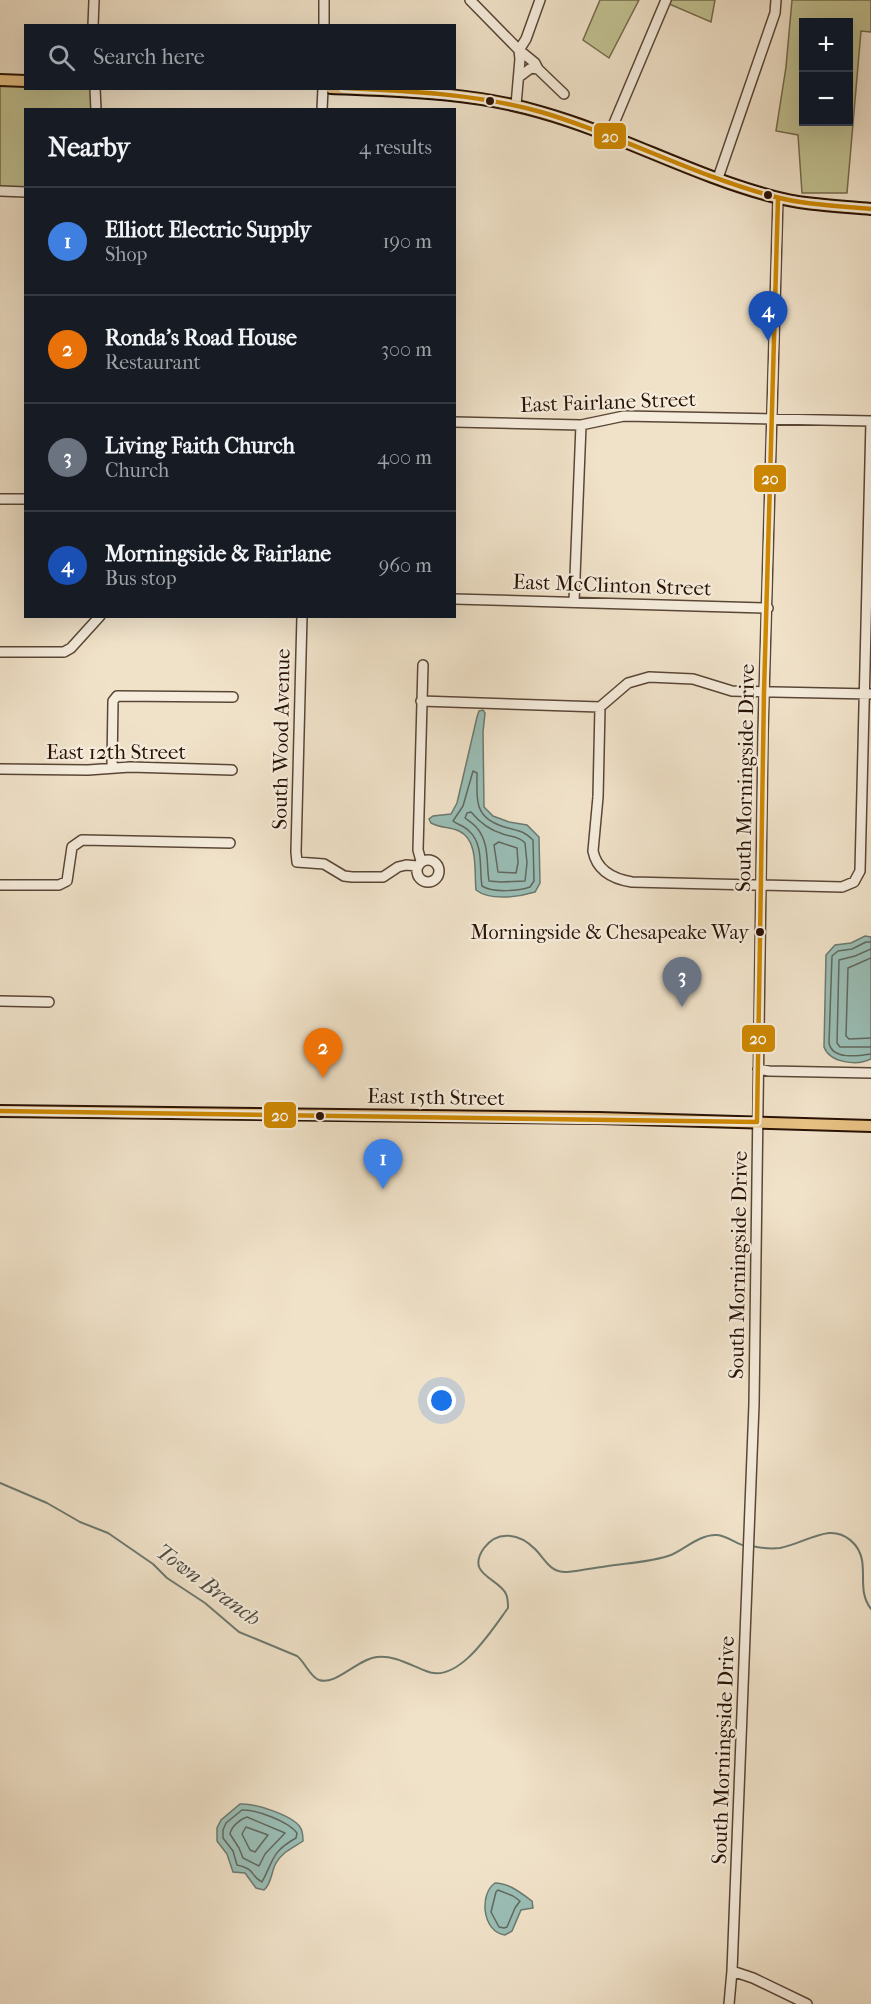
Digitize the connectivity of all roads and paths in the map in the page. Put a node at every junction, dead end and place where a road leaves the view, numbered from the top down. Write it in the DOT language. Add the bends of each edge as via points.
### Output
graph roads {
  1 [pos="94,0"];
  2 [pos="324,0"];
  3 [pos="470,0"];
  4 [pos="540,0"];
  5 [pos="666,0"];
  6 [pos="776,0"];
  7 [pos="93,24"];
  8 [pos="324,24"];
  9 [pos="519,50"];
  10 [pos="538,69"];
  11 [pos="519,77"];
  12 [pos="0,80"];
  13 [pos="24,81"];
  14 [pos="95,90"];
  15 [pos="323,90"];
  16 [pos="368,90"];
  17 [pos="564,94"];
  18 [pos="516,105"];
  19 [pos="96,108"];
  20 [pos="322,108"];
  21 [pos="609,135"];
  22 [pos="718,178"];
  23 [pos="0,191"];
  24 [pos="24,192"];
  25 [pos="778,198"];
  26 [pos="871,210"];
  27 [pos="771,418"];
  28 [pos="871,421"];
  29 [pos="456,422"];
  30 [pos="580,425"];
  31 [pos="0,499"];
  32 [pos="24,500"];
  33 [pos="870,508"];
  34 [pos="456,599"];
  35 [pos="574,602"];
  36 [pos="768,608"];
  37 [pos="98,618"];
  38 [pos="302,618"];
  39 [pos="0,652"];
  40 [pos="423,666"];
  41 [pos="764,692"];
  42 [pos="868,694"];
  43 [pos="233,697"];
  44 [pos="421,701"];
  45 [pos="600,707"];
  46 [pos="112,768"];
  47 [pos="0,769"];
  48 [pos="232,770"];
  49 [pos="230,843"];
  50 [pos="0,885"];
  51 [pos="760,886"];
  52 [pos="0,1001"];
  53 [pos="49,1002"];
  54 [pos="758,1069"];
  55 [pos="871,1073"];
  56 [pos="0,1111"];
  57 [pos="757,1122"];
  58 [pos="871,1126"];
  59 [pos="732,1971"];
  60 [pos="729,2004"];
  61 [pos="807,2004"];
  1 -- 7 [label="street"];
  2 -- 8 [label="street"];
  3 -- 9 [label="street"];
  4 -- 9 [label="street"];
  5 -- 21 [label="street"];
  6 -- 22 [label="street" via="775,13"];
  9 -- 10 [label="street"];
  9 -- 11 [label="street"];
  10 -- 11 [label="street" via="531,68"];
  10 -- 17 [label="street"];
  11 -- 18 [label="street"];
  12 -- 13 [label="main road"];
  14 -- 19 [label="street"];
  15 -- 20 [label="street"];
  16 -- 18 [label="main road" via="442,94"];
  18 -- 21 [label="main road"];
  21 -- 22 [label="main road"];
  22 -- 25 [label="main road"];
  23 -- 24 [label="street"];
  25 -- 26 [label="main road"];
  25 -- 27 [label="street, South Morningside Drive"];
  27 -- 28 [label="street, East Fairlane Street"];
  27 -- 30 [label="street, East Fairlane Street" via="624,416"];
  27 -- 36 [label="street, South Morningside Drive"];
  28 -- 33 [label="street"];
  29 -- 30 [label="street, East Fairlane Street"];
  30 -- 35 [label="street"];
  31 -- 32 [label="street"];
  33 -- 42 [label="street"];
  34 -- 35 [label="street, East McClinton Street"];
  35 -- 36 [label="street, East McClinton Street"];
  36 -- 41 [label="street, South Morningside Drive"];
  37 -- 39 [label="street" via="64,652"];
  38 -- 44 [label="street, South Wood Avenue" via="297,862 324,864 352,877 383,877 398,867 419,864"];
  40 -- 44 [label="street"];
  41 -- 42 [label="street"];
  41 -- 45 [label="street" via="732,691 682,678 649,677 628,683"];
  41 -- 51 [label="street, South Morningside Drive"];
  42 -- 51 [label="street" via="858,877 842,887"];
  43 -- 46 [label="street" via="117,696 113,701"];
  44 -- 45 [label="street"];
  45 -- 51 [label="street" via="594,860 605,872 623,881"];
  46 -- 47 [label="street, East 12th Street"];
  46 -- 48 [label="street, East 12th Street"];
  49 -- 50 [label="street" via="82,840 72,846 67,880 59,885"];
  51 -- 54 [label="street, South Morningside Drive"];
  52 -- 53 [label="street"];
  54 -- 55 [label="street"];
  54 -- 57 [label="street, South Morningside Drive"];
  56 -- 57 [label="main road, East 15th Street"];
  57 -- 58 [label="main road, East 15th Street"];
  57 -- 59 [label="street, South Morningside Drive" via="754,1404"];
  59 -- 60 [label="street, South Morningside Drive"];
  59 -- 61 [label="street"];
}
